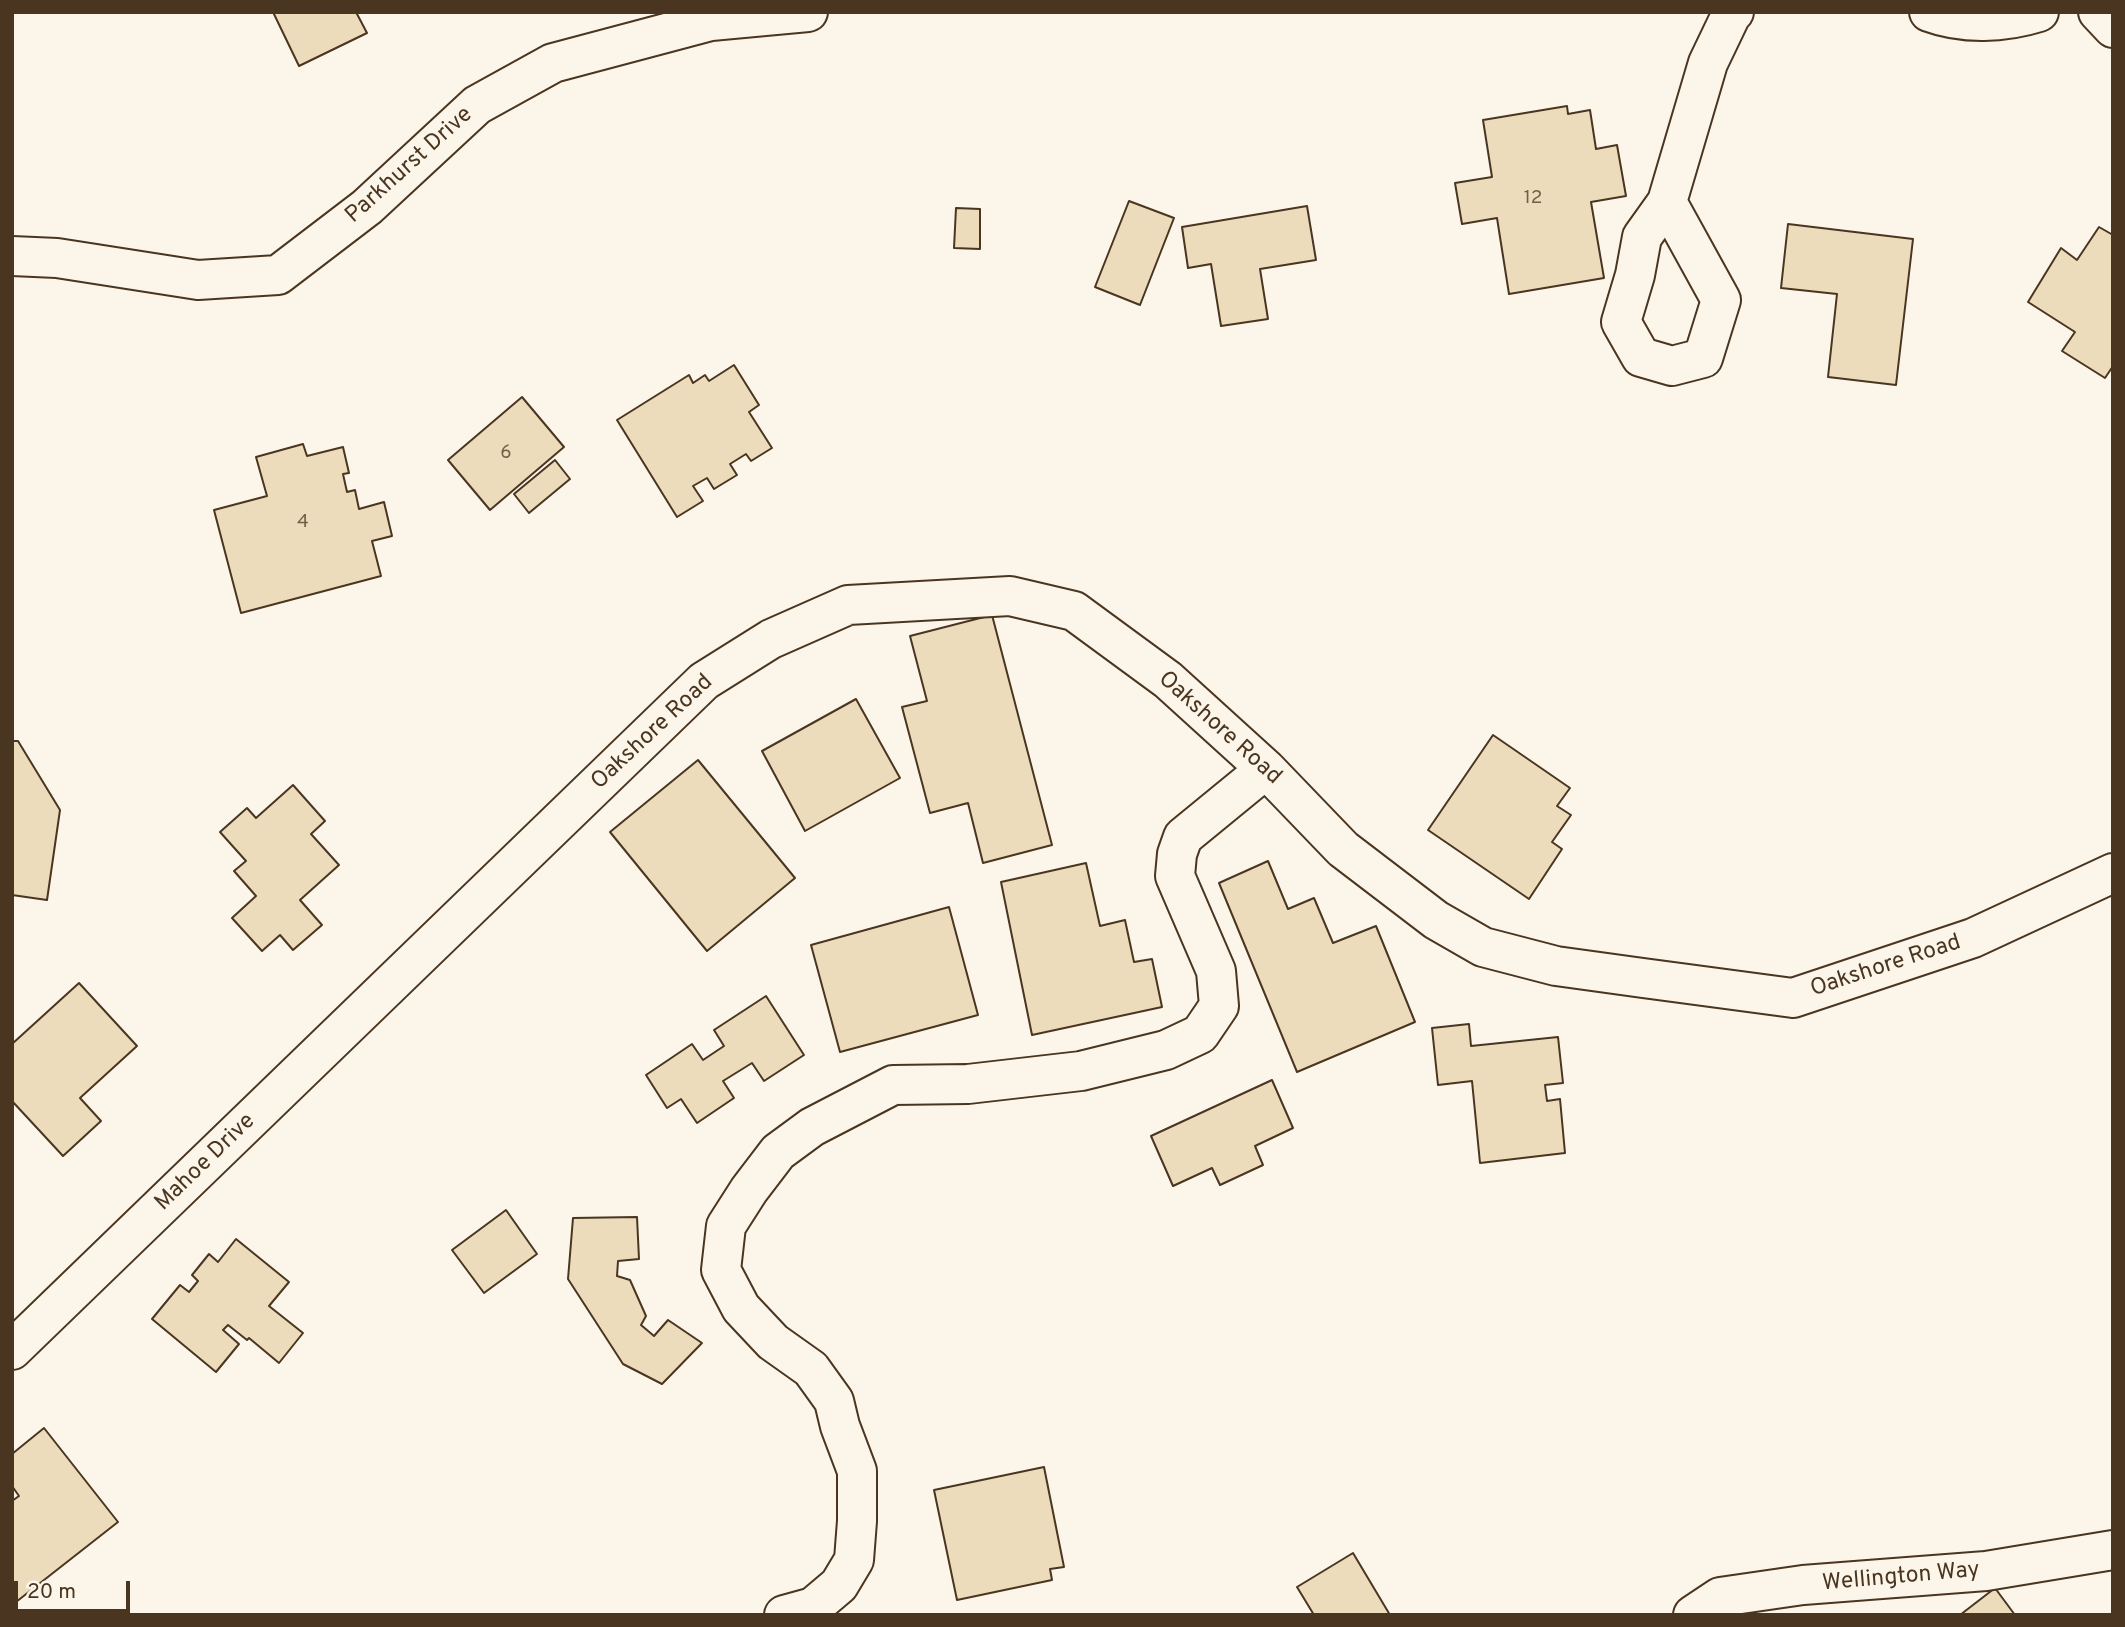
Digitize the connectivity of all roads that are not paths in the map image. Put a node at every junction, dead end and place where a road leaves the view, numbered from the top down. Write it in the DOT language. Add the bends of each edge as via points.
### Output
graph roads {
  1 [pos="808,12"];
  2 [pos="1734,12"];
  3 [pos="1929,12"];
  4 [pos="2039,12"];
  5 [pos="2098,12"];
  6 [pos="2113,28"];
  7 [pos="1667,202"];
  8 [pos="12,256"];
  9 [pos="1266,769"];
  10 [pos="2113,873"];
  11 [pos="399,976"];
  12 [pos="12,1350"];
  13 [pos="2113,1549"];
  14 [pos="784,1615"];
  15 [pos="1693,1615"];
  1 -- 8 [label="street, Parkhurst Drive" via="711,21 553,63 477,105 366,207 278,275 198,280 57,258"];
  2 -- 7 [label="street" via="1708,62"];
  3 -- 4 [label="street" via="1950,20 2013,20"];
  5 -- 6 [label="street"];
  9 -- 10 [label="street, Oakshore Road" via="1343,849 1436,920 1483,947 1556,966 1793,998 1973,939"];
  9 -- 11 [label="street, Oakshore Road" via="1168,680 1074,611 1010,596 848,605 771,639 704,681"];
  9 -- 14 [label="street" via="1183,837 1177,854 1175,876 1216,971 1219,1006 1200,1034 1166,1049 1081,1071 968,1084 893,1085 812,1127 779,1152 726,1226 722,1270 741,1308 773,1342 811,1370 834,1401 857,1471 854,1560 839,1585 813,1607"];
  11 -- 12 [label="street, Mahoe Drive"];
  13 -- 15 [label="street, Wellington Way" via="1986,1572 1803,1585 1720,1597"];
}
